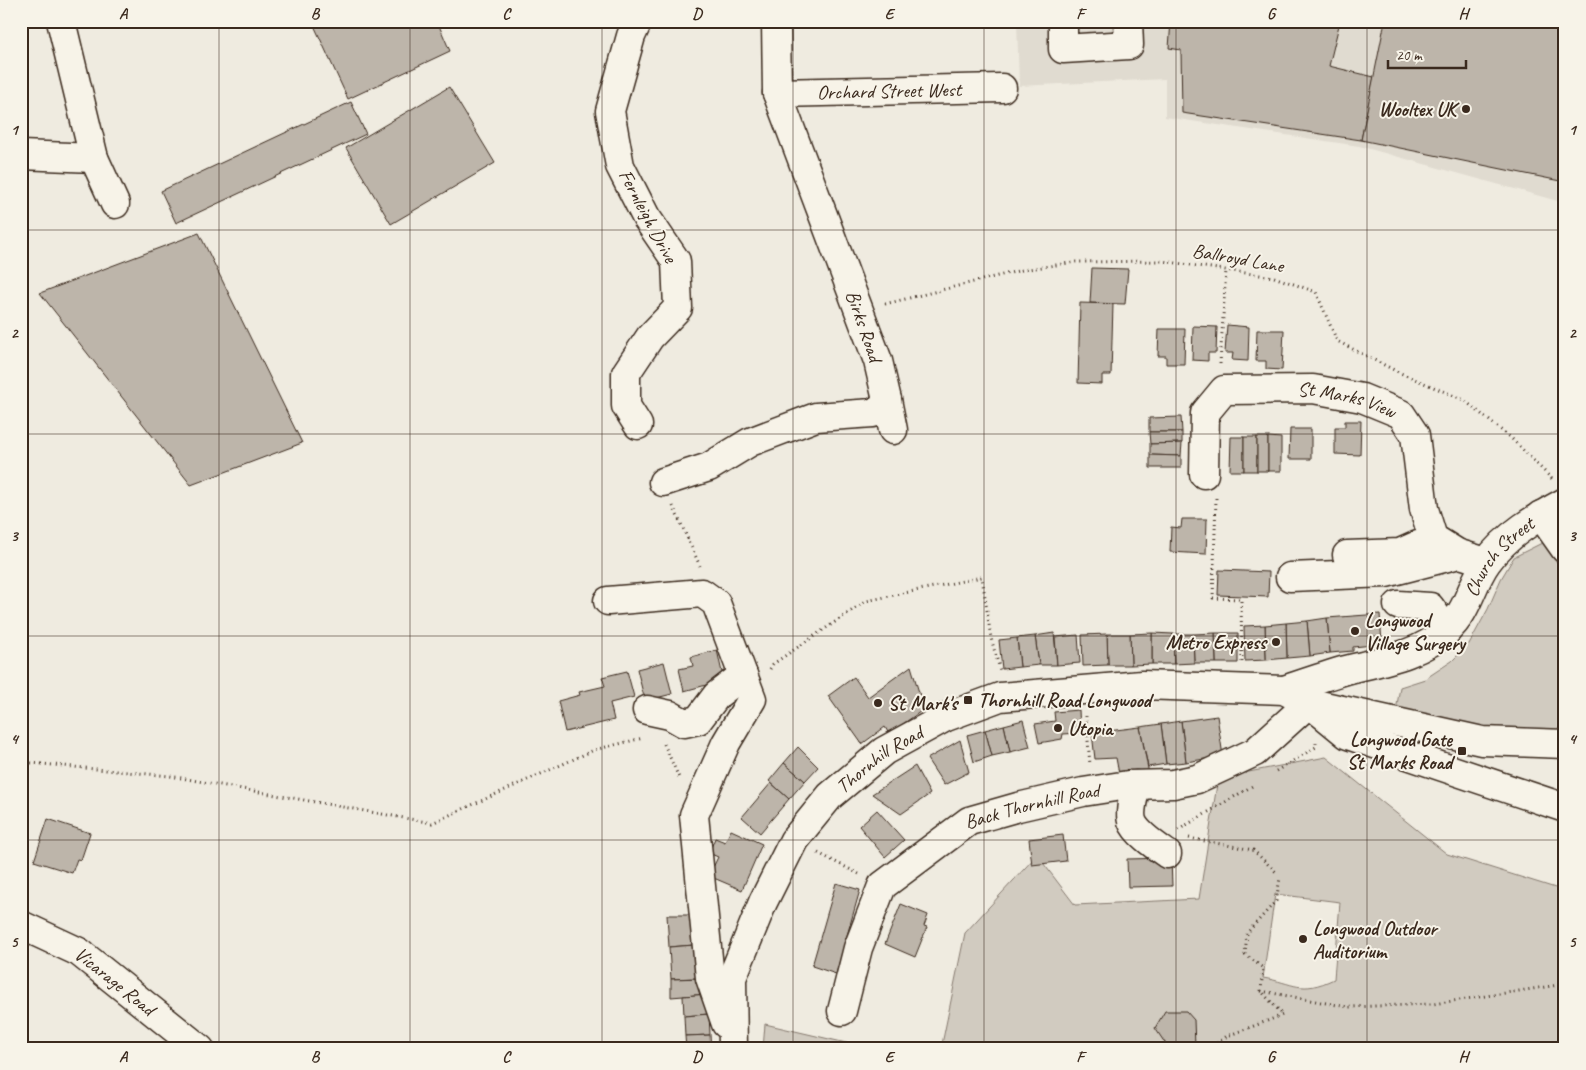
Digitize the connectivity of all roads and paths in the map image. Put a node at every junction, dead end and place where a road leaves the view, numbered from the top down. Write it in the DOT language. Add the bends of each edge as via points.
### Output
graph roads {
  1 [pos="61,21"];
  2 [pos="638,21"];
  3 [pos="776,21"];
  4 [pos="1063,21"];
  5 [pos="1128,21"];
  6 [pos="1002,88"];
  7 [pos="777,93"];
  8 [pos="21,155"];
  9 [pos="94,158"];
  10 [pos="115,204"];
  11 [pos="1226,270"];
  12 [pos="860,310"];
  13 [pos="1224,390"];
  14 [pos="887,400"];
  15 [pos="638,425"];
  16 [pos="892,430"];
  17 [pos="663,482"];
  18 [pos="1210,482"];
  19 [pos="1561,494"];
  20 [pos="1541,515"];
  21 [pos="1434,538"];
  22 [pos="1565,549"];
  23 [pos="1459,554"];
  24 [pos="1347,555"];
  25 [pos="1486,562"];
  26 [pos="1290,577"];
  27 [pos="608,601"];
  28 [pos="716,603"];
  29 [pos="1398,605"];
  30 [pos="1447,631"];
  31 [pos="748,687"];
  32 [pos="1243,688"];
  33 [pos="1084,690"];
  34 [pos="1284,690"];
  35 [pos="1007,697"];
  36 [pos="1309,702"];
  37 [pos="648,723"];
  38 [pos="664,743"];
  39 [pos="1565,744"];
  40 [pos="21,762"];
  41 [pos="1274,773"];
  42 [pos="1257,783"];
  43 [pos="1136,785"];
  44 [pos="1092,790"];
  45 [pos="1565,808"];
  46 [pos="694,815"];
  47 [pos="794,840"];
  48 [pos="1167,854"];
  49 [pos="882,886"];
  50 [pos="21,925"];
  51 [pos="1565,984"];
  52 [pos="1261,991"];
  53 [pos="842,1011"];
  54 [pos="732,1047"];
  55 [pos="200,1049"];
  56 [pos="1209,1049"];
  1 -- 9 [label="street"];
  2 -- 15 [label="street, Fernleigh Drive" via="610,111 620,166 646,217 676,261 678,308 650,337 626,373 626,406"];
  3 -- 7 [label="street, Birks Road"];
  4 -- 5 [label="street" via="1063,49 1129,45"];
  6 -- 7 [label="street, Orchard Street West"];
  7 -- 12 [label="street, Birks Road"];
  8 -- 9 [label="street"];
  9 -- 10 [label="street"];
  11 -- 12 [label="path, Ballroyd Lane" via="1162,261 1076,262 1022,270"];
  11 -- 13 [label="path" via="1219,385"];
  11 -- 19 [label="path, Ballroyd Lane" via="1274,276 1316,292 1338,341 1398,372 1464,400 1511,438"];
  12 -- 14 [label="street, Birks Road" via="878,361"];
  13 -- 18 [label="street" via="1205,413"];
  13 -- 21 [label="street, St Marks View" via="1313,389 1362,398 1401,414 1415,435 1424,509"];
  14 -- 16 [label="street, Birks Road"];
  14 -- 17 [label="street" via="872,413 816,417 750,442 709,467"];
  17 -- 28 [label="path"];
  18 -- 32 [label="path" via="1213,598 1242,599"];
  19 -- 20 [label="street, Church Street"];
  20 -- 22 [label="street"];
  20 -- 25 [label="street, Church Street" via="1506,541"];
  21 -- 23 [label="street"];
  21 -- 24 [label="street" via="1400,553"];
  23 -- 25 [label="street"];
  23 -- 26 [label="street" via="1386,573"];
  25 -- 30 [label="street, Church Street" via="1461,616"];
  27 -- 28 [label="street" via="702,593"];
  28 -- 31 [label="street"];
  29 -- 30 [label="street" via="1430,607"];
  30 -- 34 [label="street, Church Street" via="1412,653"];
  31 -- 35 [label="path" via="773,664 866,601 982,577 991,638"];
  31 -- 37 [label="street" via="716,695 698,720 684,723 670,715"];
  31 -- 46 [label="street"];
  32 -- 33 [label="street, Thornhill Road" via="1142,685"];
  32 -- 34 [label="street, Thornhill Road"];
  33 -- 35 [label="street, Thornhill Road"];
  33 -- 44 [label="path"];
  34 -- 36 [label="street, Thornhill Road"];
  35 -- 47 [label="street, Thornhill Road" via="946,717 884,751 830,796"];
  36 -- 39 [label="street" via="1482,741"];
  36 -- 41 [label="path" via="1316,748"];
  36 -- 43 [label="street, Back Thornhill Road" via="1255,752 1197,779 1173,784"];
  36 -- 45 [label="street" via="1348,735"];
  37 -- 40 [label="path" via="432,824 170,776"];
  38 -- 46 [label="path"];
  42 -- 52 [label="path" via="1172,833 1252,850 1279,876 1276,901 1247,933 1245,954 1263,968"];
  43 -- 44 [label="street, Back Thornhill Road"];
  43 -- 48 [label="street" via="1132,821 1138,831"];
  44 -- 49 [label="street, Back Thornhill Road" via="970,821"];
  46 -- 54 [label="street" via="710,978"];
  47 -- 49 [label="path"];
  47 -- 54 [label="street, Thornhill Road" via="763,902 732,978"];
  49 -- 53 [label="street" via="858,948"];
  50 -- 55 [label="street, Vicarage Road" via="78,952"];
  51 -- 52 [label="path" via="1433,1004 1348,1007"];
  52 -- 56 [label="path" via="1283,1015 1227,1036"];
}
